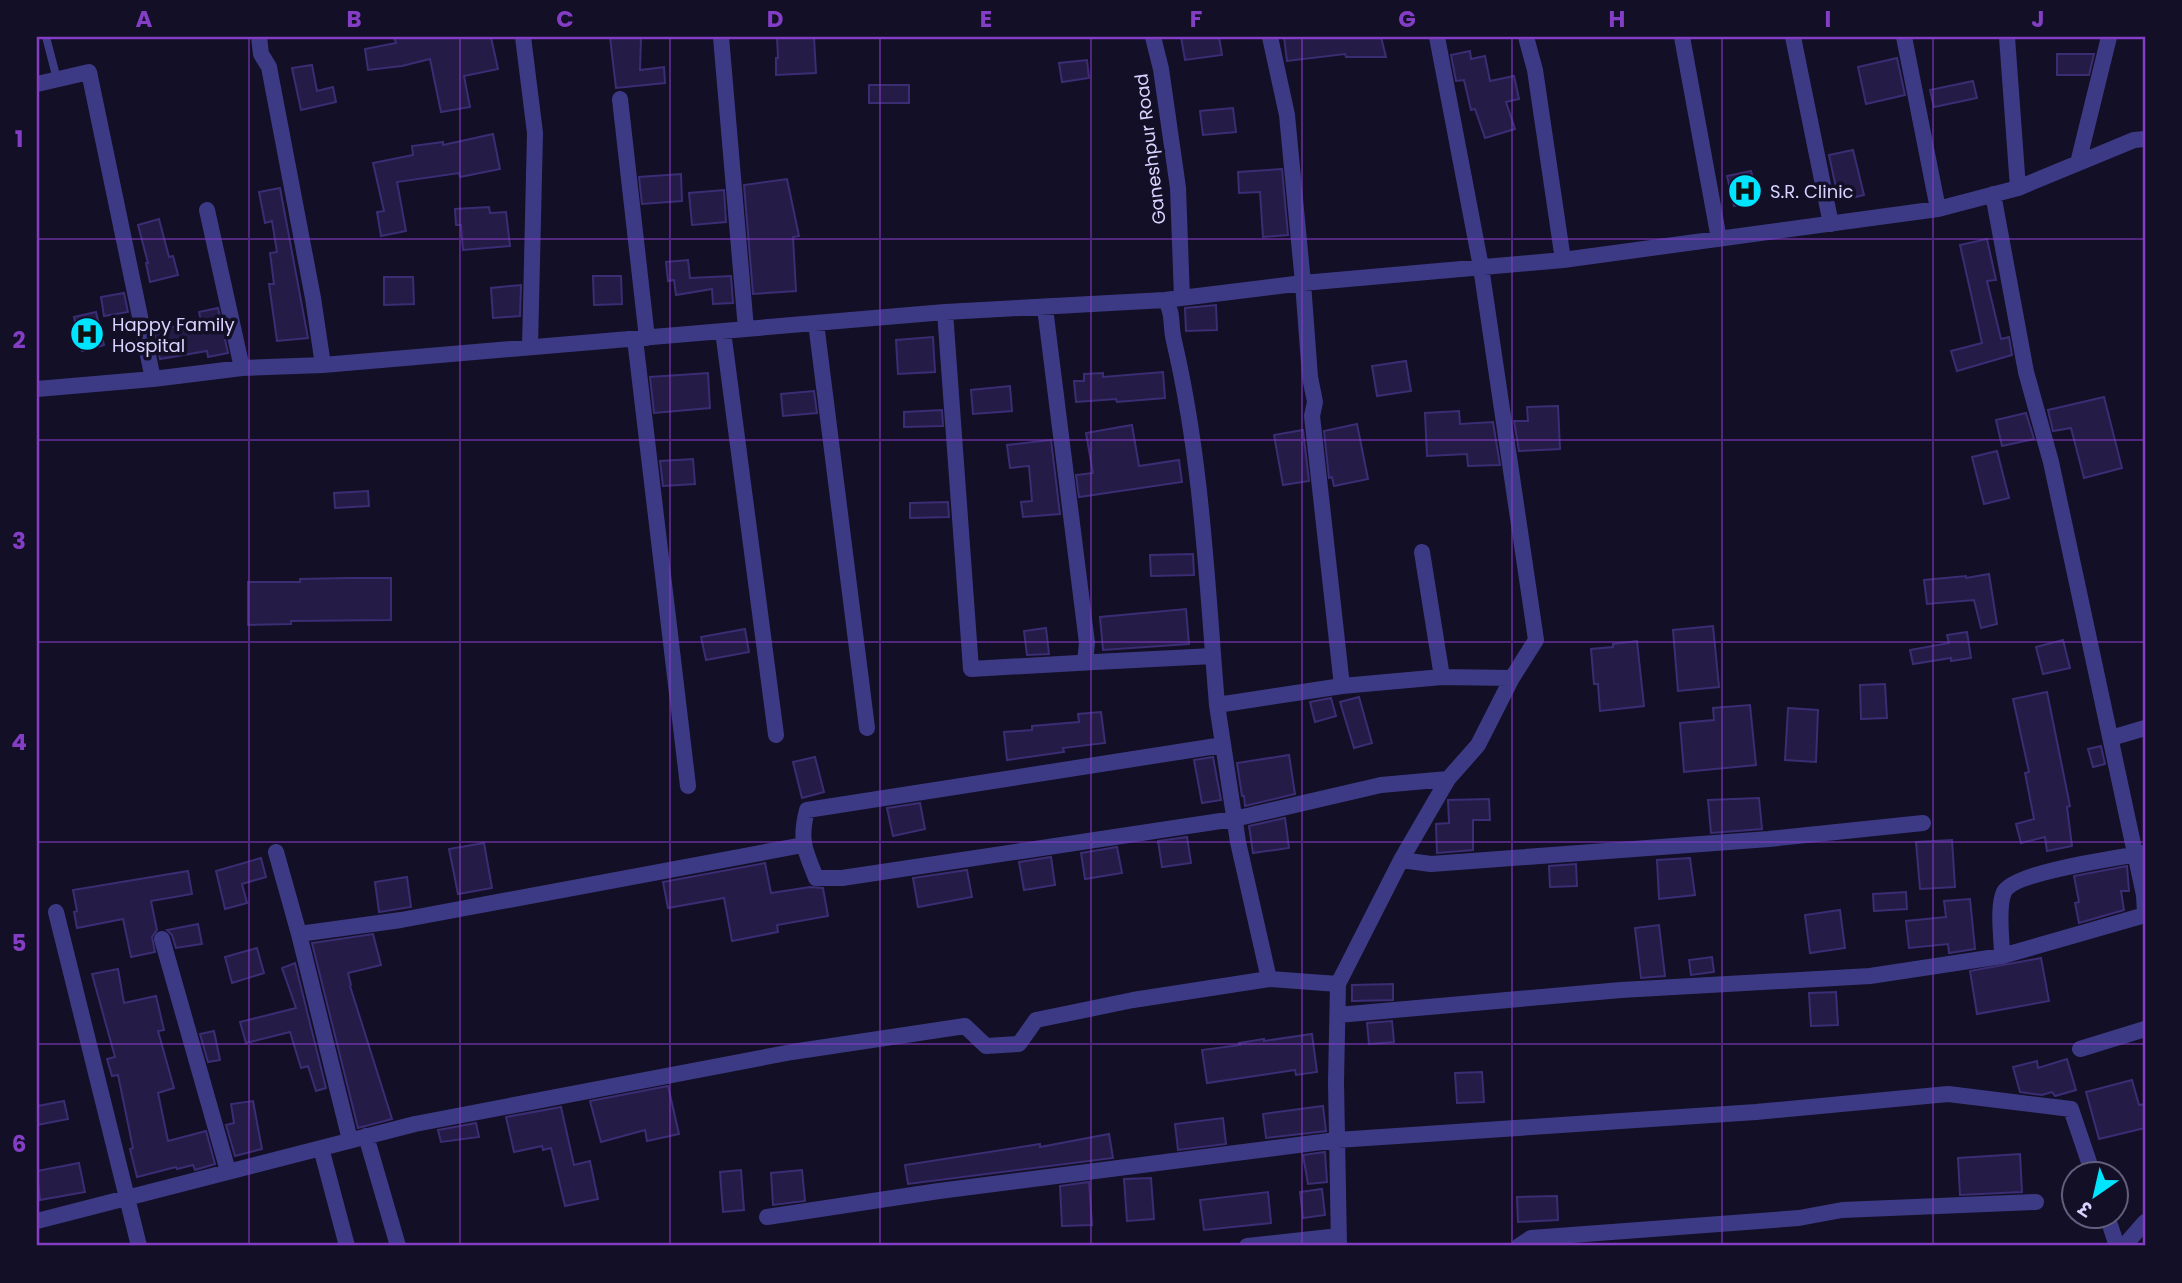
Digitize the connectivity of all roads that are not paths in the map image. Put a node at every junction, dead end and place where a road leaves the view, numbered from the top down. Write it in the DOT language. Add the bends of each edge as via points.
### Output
graph roads {
  1 [pos="46,37"];
  2 [pos="259,37"];
  3 [pos="523,37"];
  4 [pos="721,37"];
  5 [pos="1153,37"];
  6 [pos="1270,37"];
  7 [pos="1437,37"];
  8 [pos="1526,37"];
  9 [pos="1682,37"];
  10 [pos="1793,37"];
  11 [pos="1904,37"];
  12 [pos="2007,37"];
  13 [pos="2109,37"];
  14 [pos="57,79"];
  15 [pos="37,84"];
  16 [pos="620,99"];
  17 [pos="2145,139"];
  18 [pos="2078,163"];
  19 [pos="2018,188"];
  20 [pos="1993,194"];
  21 [pos="1938,209"];
  22 [pos="207,210"];
  23 [pos="1830,223"];
  24 [pos="1719,239"];
  25 [pos="1563,260"];
  26 [pos="1481,267"];
  27 [pos="1303,283"];
  28 [pos="1182,299"];
  29 [pos="1165,300"];
  30 [pos="1045,308"];
  31 [pos="945,313"];
  32 [pos="816,323"];
  33 [pos="746,329"];
  34 [pos="723,331"];
  35 [pos="641,338"];
  36 [pos="530,347"];
  37 [pos="323,365"];
  38 [pos="242,368"];
  39 [pos="153,379"];
  40 [pos="37,388"];
  41 [pos="1422,552"];
  42 [pos="1213,656"];
  43 [pos="1085,662"];
  44 [pos="1442,677"];
  45 [pos="1511,678"];
  46 [pos="1342,686"];
  47 [pos="1217,705"];
  48 [pos="2145,727"];
  49 [pos="867,728"];
  50 [pos="776,735"];
  51 [pos="2111,738"];
  52 [pos="1223,745"];
  53 [pos="1448,779"];
  54 [pos="688,786"];
  55 [pos="1234,819"];
  56 [pos="1923,823"];
  57 [pos="803,845"];
  58 [pos="276,852"];
  59 [pos="2140,854"];
  60 [pos="1401,860"];
  61 [pos="56,912"];
  62 [pos="2145,914"];
  63 [pos="299,934"];
  64 [pos="162,939"];
  65 [pos="2003,956"];
  66 [pos="1269,979"];
  67 [pos="1338,984"];
  68 [pos="1338,1015"];
  69 [pos="2145,1029"];
  70 [pos="2080,1049"];
  71 [pos="358,1138"];
  72 [pos="1337,1140"];
  73 [pos="321,1148"];
  74 [pos="2088,1160"];
  75 [pos="228,1171"];
  76 [pos="128,1198"];
  77 [pos="2036,1202"];
  78 [pos="767,1217"];
  79 [pos="37,1222"];
  80 [pos="2145,1222"];
  81 [pos="1339,1241"];
  82 [pos="139,1246"];
  83 [pos="347,1246"];
  84 [pos="398,1246"];
  85 [pos="1247,1246"];
  86 [pos="1519,1246"];
  87 [pos="2124,1246"];
  1 -- 14 [label="lane"];
  2 -- 37 [label="street" via="269,67"];
  3 -- 36 [label="street" via="535,133"];
  4 -- 33 [label="street"];
  5 -- 28 [label="street, Ganeshpur Road" via="1178,188"];
  6 -- 27 [label="street" via="1287,115"];
  7 -- 26 [label="street"];
  8 -- 25 [label="street"];
  9 -- 24 [label="street"];
  10 -- 23 [label="street"];
  11 -- 21 [label="street"];
  12 -- 19 [label="street"];
  13 -- 18 [label="street"];
  14 -- 15 [label="street"];
  14 -- 39 [label="street" via="89,72"];
  16 -- 35 [label="street"];
  17 -- 18 [label="street"];
  18 -- 19 [label="street"];
  19 -- 20 [label="street"];
  20 -- 21 [label="street"];
  20 -- 51 [label="street" via="2026,372 2051,463"];
  21 -- 23 [label="street"];
  22 -- 38 [label="street"];
  23 -- 24 [label="street"];
  24 -- 25 [label="street"];
  25 -- 26 [label="street"];
  26 -- 27 [label="street"];
  26 -- 45 [label="street" via="1536,640"];
  27 -- 28 [label="street"];
  27 -- 46 [label="street" via="1315,402 1312,416"];
  28 -- 29 [label="street"];
  29 -- 30 [label="street"];
  29 -- 42 [label="street" via="1171,309 1198,484"];
  30 -- 31 [label="street"];
  30 -- 43 [label="street" via="1087,643"];
  31 -- 32 [label="street"];
  31 -- 43 [label="street" via="971,669"];
  32 -- 33 [label="street"];
  32 -- 49 [label="street"];
  33 -- 34 [label="street"];
  34 -- 35 [label="street"];
  34 -- 50 [label="street"];
  35 -- 36 [label="street"];
  35 -- 54 [label="street"];
  36 -- 37 [label="street"];
  37 -- 38 [label="street"];
  38 -- 39 [label="street"];
  39 -- 40 [label="street"];
  41 -- 44 [label="street"];
  42 -- 43 [label="street"];
  42 -- 47 [label="street"];
  44 -- 45 [label="street"];
  44 -- 46 [label="street"];
  45 -- 53 [label="street" via="1478,746"];
  46 -- 47 [label="street"];
  47 -- 52 [label="street"];
  48 -- 51 [label="street"];
  51 -- 59 [label="street"];
  52 -- 55 [label="street"];
  52 -- 57 [label="street" via="807,810"];
  53 -- 55 [label="street" via="1381,785"];
  53 -- 60 [label="street"];
  55 -- 57 [label="street" via="842,878 816,878"];
  55 -- 66 [label="street"];
  56 -- 60 [label="street" via="1431,864"];
  57 -- 63 [label="street" via="401,920"];
  58 -- 63 [label="street"];
  59 -- 62 [label="street"];
  59 -- 65 [label="street" via="2029,876 2008,885 2000,907"];
  60 -- 67 [label="street"];
  61 -- 76 [label="street"];
  62 -- 65 [label="street"];
  63 -- 71 [label="street"];
  64 -- 75 [label="street"];
  65 -- 68 [label="street" via="1870,976 1621,990"];
  66 -- 67 [label="street"];
  66 -- 71 [label="street" via="1036,1020 1019,1044 986,1046 965,1026 779,1055"];
  67 -- 68 [label="street"];
  68 -- 72 [label="street"];
  69 -- 70 [label="street"];
  71 -- 73 [label="street"];
  71 -- 84 [label="street"];
  72 -- 74 [label="street" via="1948,1094 2071,1109"];
  72 -- 78 [label="street"];
  72 -- 81 [label="street"];
  73 -- 75 [label="street"];
  73 -- 83 [label="street"];
  75 -- 76 [label="street"];
  76 -- 79 [label="street"];
  76 -- 82 [label="street"];
  77 -- 86 [label="street" via="1842,1210 1799,1218 1531,1238"];
  80 -- 87 [label="street"];
  81 -- 85 [label="street"];
}
